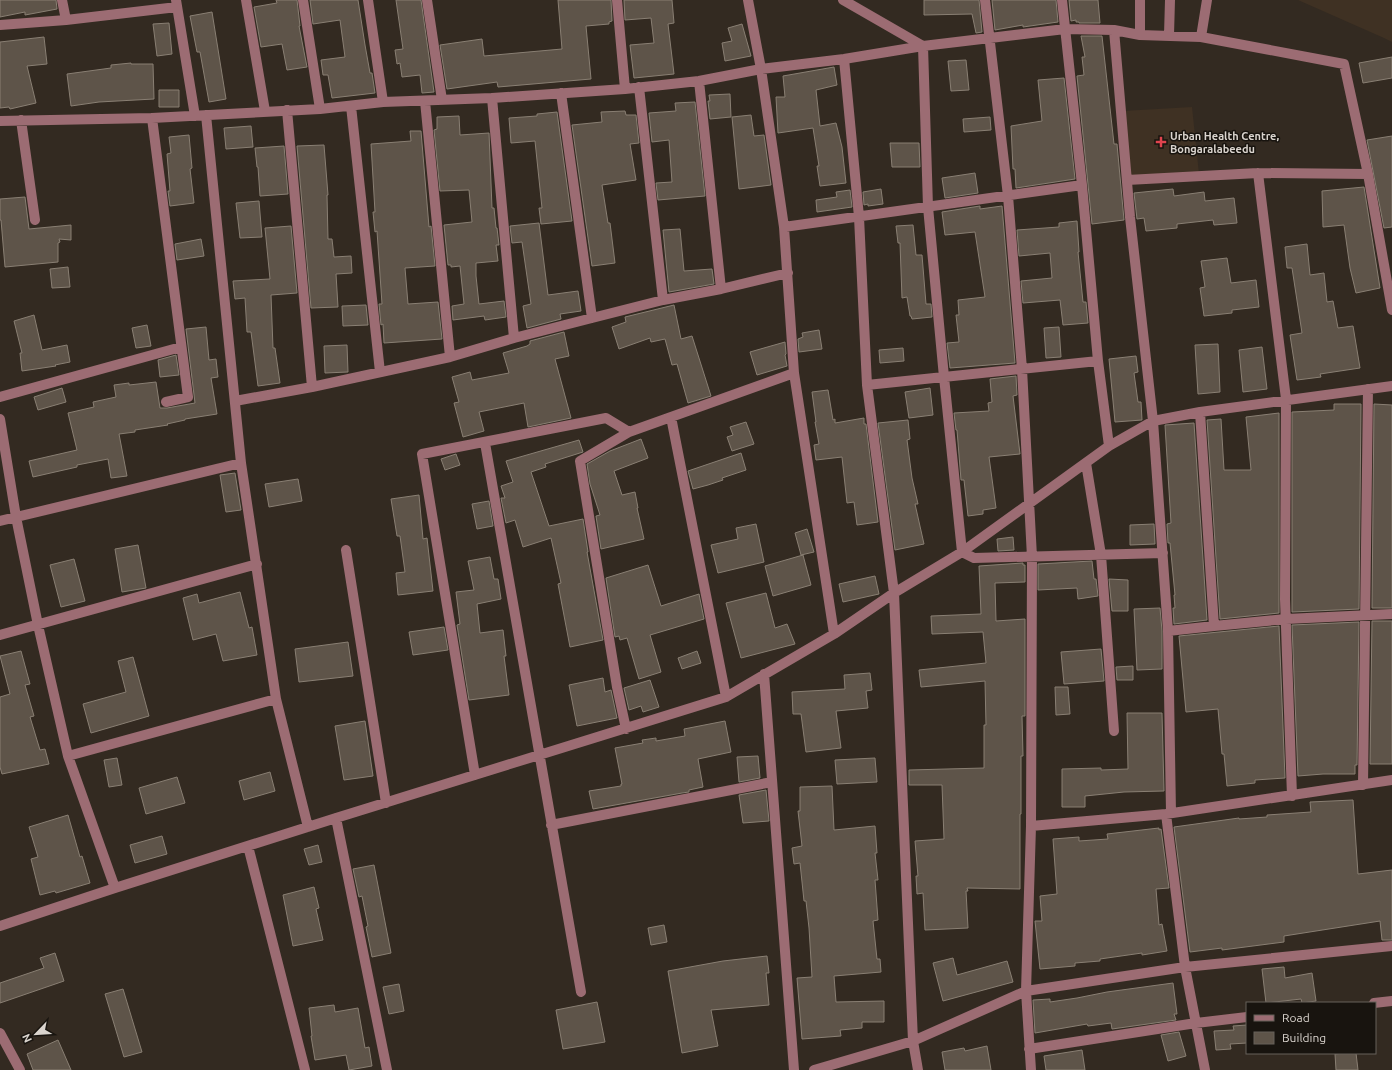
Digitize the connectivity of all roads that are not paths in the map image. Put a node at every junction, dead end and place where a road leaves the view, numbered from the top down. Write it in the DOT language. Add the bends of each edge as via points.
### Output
graph roads {
  1 [pos="62,0"];
  2 [pos="246,0"];
  3 [pos="303,0"];
  4 [pos="368,0"];
  5 [pos="427,0"];
  6 [pos="617,0"];
  7 [pos="748,0"];
  8 [pos="843,0"];
  9 [pos="986,0"];
  10 [pos="1062,0"];
  11 [pos="1140,0"];
  12 [pos="1170,0"];
  13 [pos="1207,0"];
  14 [pos="176,4"];
  15 [pos="66,20"];
  16 [pos="0,25"];
  17 [pos="1065,29"];
  18 [pos="1114,30"];
  19 [pos="1140,35"];
  20 [pos="1169,36"];
  21 [pos="990,37"];
  22 [pos="1201,37"];
  23 [pos="923,46"];
  24 [pos="844,59"];
  25 [pos="761,69"];
  26 [pos="699,81"];
  27 [pos="640,87"];
  28 [pos="625,89"];
  29 [pos="560,93"];
  30 [pos="492,98"];
  31 [pos="442,100"];
  32 [pos="425,101"];
  33 [pos="383,102"];
  34 [pos="351,106"];
  35 [pos="320,109"];
  36 [pos="287,110"];
  37 [pos="265,111"];
  38 [pos="206,115"];
  39 [pos="195,116"];
  40 [pos="152,118"];
  41 [pos="21,120"];
  42 [pos="0,121"];
  43 [pos="1258,173"];
  44 [pos="1368,174"];
  45 [pos="1127,180"];
  46 [pos="1082,185"];
  47 [pos="1008,196"];
  48 [pos="928,208"];
  49 [pos="859,217"];
  50 [pos="35,220"];
  51 [pos="784,227"];
  52 [pos="788,273"];
  53 [pos="722,289"];
  54 [pos="663,300"];
  55 [pos="1392,310"];
  56 [pos="592,318"];
  57 [pos="514,338"];
  58 [pos="181,347"];
  59 [pos="450,357"];
  60 [pos="1098,362"];
  61 [pos="1022,369"];
  62 [pos="380,372"];
  63 [pos="794,373"];
  64 [pos="944,377"];
  65 [pos="867,385"];
  66 [pos="1392,386"];
  67 [pos="312,387"];
  68 [pos="1368,389"];
  69 [pos="0,397"];
  70 [pos="1286,399"];
  71 [pos="235,401"];
  72 [pos="166,402"];
  73 [pos="1200,412"];
  74 [pos="670,417"];
  75 [pos="0,419"];
  76 [pos="1153,421"];
  77 [pos="629,432"];
  78 [pos="485,443"];
  79 [pos="1109,446"];
  80 [pos="1086,462"];
  81 [pos="242,463"];
  82 [pos="1029,505"];
  83 [pos="16,517"];
  84 [pos="0,521"];
  85 [pos="346,550"];
  86 [pos="962,552"];
  87 [pos="1163,553"];
  88 [pos="1101,555"];
  89 [pos="1032,557"];
  90 [pos="257,564"];
  91 [pos="894,593"];
  92 [pos="1392,614"];
  93 [pos="1365,615"];
  94 [pos="1286,619"];
  95 [pos="38,625"];
  96 [pos="1214,626"];
  97 [pos="1168,630"];
  98 [pos="834,634"];
  99 [pos="0,635"];
  100 [pos="764,674"];
  101 [pos="726,697"];
  102 [pos="276,699"];
  103 [pos="626,729"];
  104 [pos="1114,731"];
  105 [pos="68,756"];
  106 [pos="539,756"];
  107 [pos="475,775"];
  108 [pos="1392,780"];
  109 [pos="772,782"];
  110 [pos="1363,785"];
  111 [pos="1292,796"];
  112 [pos="386,803"];
  113 [pos="1168,814"];
  114 [pos="336,818"];
  115 [pos="551,825"];
  116 [pos="1031,826"];
  117 [pos="308,827"];
  118 [pos="248,846"];
  119 [pos="115,888"];
  120 [pos="0,926"];
  121 [pos="1392,946"];
  122 [pos="1185,967"];
  123 [pos="1026,991"];
  124 [pos="581,992"];
  125 [pos="1392,1001"];
  126 [pos="1376,1003"];
  127 [pos="1246,1017"];
  128 [pos="1196,1023"];
  129 [pos="0,1033"];
  130 [pos="913,1041"];
  131 [pos="1029,1050"];
  132 [pos="20,1070"];
  133 [pos="305,1070"];
  134 [pos="388,1070"];
  135 [pos="794,1070"];
  136 [pos="814,1070"];
  137 [pos="918,1070"];
  138 [pos="1031,1070"];
  139 [pos="1205,1070"];
  1 -- 15 [label="street"];
  2 -- 37 [label="street"];
  3 -- 35 [label="street"];
  4 -- 33 [label="street"];
  5 -- 31 [label="street"];
  6 -- 28 [label="street"];
  7 -- 25 [label="street"];
  8 -- 23 [label="street"];
  9 -- 21 [label="street"];
  10 -- 17 [label="street"];
  11 -- 19 [label="street"];
  12 -- 20 [label="street"];
  13 -- 22 [label="street"];
  14 -- 15 [label="street"];
  14 -- 39 [label="street"];
  15 -- 16 [label="street"];
  17 -- 18 [label="street"];
  17 -- 21 [label="street"];
  17 -- 46 [label="street"];
  18 -- 19 [label="street"];
  18 -- 45 [label="street"];
  19 -- 20 [label="street"];
  20 -- 22 [label="street"];
  21 -- 23 [label="street"];
  21 -- 47 [label="street"];
  22 -- 44 [label="street" via="1344,64"];
  23 -- 24 [label="street"];
  23 -- 48 [label="street"];
  24 -- 25 [label="street"];
  24 -- 49 [label="street"];
  25 -- 26 [label="street"];
  25 -- 51 [label="street"];
  26 -- 27 [label="street"];
  26 -- 53 [label="street"];
  27 -- 28 [label="street"];
  27 -- 54 [label="street"];
  28 -- 29 [label="street"];
  29 -- 30 [label="street"];
  29 -- 56 [label="street"];
  30 -- 31 [label="street"];
  30 -- 57 [label="street"];
  31 -- 32 [label="street"];
  32 -- 33 [label="street"];
  32 -- 59 [label="street"];
  33 -- 34 [label="street"];
  34 -- 35 [label="street"];
  34 -- 62 [label="street"];
  35 -- 36 [label="street"];
  36 -- 37 [label="street"];
  36 -- 67 [label="street"];
  37 -- 38 [label="street"];
  38 -- 39 [label="street"];
  38 -- 71 [label="street"];
  39 -- 40 [label="street"];
  40 -- 41 [label="street"];
  40 -- 58 [label="street"];
  41 -- 42 [label="street"];
  41 -- 50 [label="street"];
  43 -- 44 [label="street"];
  43 -- 45 [label="street"];
  43 -- 70 [label="street"];
  44 -- 55 [label="street"];
  45 -- 76 [label="street"];
  46 -- 47 [label="street"];
  46 -- 60 [label="street"];
  47 -- 48 [label="street"];
  47 -- 61 [label="street"];
  48 -- 49 [label="street"];
  48 -- 64 [label="street"];
  49 -- 51 [label="street"];
  49 -- 65 [label="street"];
  51 -- 52 [label="street"];
  52 -- 53 [label="street"];
  52 -- 63 [label="street"];
  53 -- 54 [label="street"];
  54 -- 56 [label="street"];
  56 -- 57 [label="street"];
  57 -- 59 [label="street"];
  58 -- 69 [label="street"];
  58 -- 72 [label="street" via="188,398"];
  59 -- 62 [label="street"];
  60 -- 61 [label="street"];
  60 -- 79 [label="street"];
  61 -- 64 [label="street"];
  61 -- 82 [label="street"];
  62 -- 67 [label="street"];
  63 -- 74 [label="street"];
  63 -- 98 [label="street"];
  64 -- 65 [label="street"];
  64 -- 86 [label="street"];
  65 -- 91 [label="street"];
  66 -- 68 [label="street"];
  67 -- 71 [label="street"];
  68 -- 70 [label="street"];
  68 -- 93 [label="street"];
  70 -- 73 [label="street"];
  70 -- 94 [label="street"];
  71 -- 81 [label="street"];
  73 -- 76 [label="street"];
  73 -- 96 [label="street"];
  74 -- 77 [label="street"];
  74 -- 101 [label="street"];
  75 -- 83 [label="street"];
  76 -- 79 [label="street"];
  76 -- 87 [label="street"];
  77 -- 78 [label="street" via="606,418"];
  77 -- 103 [label="street" via="580,461"];
  78 -- 106 [label="street"];
  78 -- 107 [label="street" via="422,454"];
  79 -- 80 [label="street"];
  80 -- 82 [label="street"];
  80 -- 88 [label="street"];
  81 -- 83 [label="street"];
  81 -- 90 [label="street"];
  82 -- 86 [label="street"];
  82 -- 89 [label="street"];
  83 -- 84 [label="street"];
  83 -- 95 [label="street"];
  85 -- 112 [label="street"];
  86 -- 89 [label="street" via="974,558"];
  86 -- 91 [label="street"];
  87 -- 88 [label="street"];
  87 -- 97 [label="street"];
  88 -- 89 [label="street"];
  88 -- 104 [label="street"];
  89 -- 116 [label="street"];
  90 -- 95 [label="street"];
  90 -- 102 [label="street"];
  91 -- 98 [label="street"];
  91 -- 130 [label="street"];
  92 -- 93 [label="street"];
  93 -- 94 [label="street"];
  93 -- 110 [label="street"];
  94 -- 96 [label="street"];
  94 -- 111 [label="street"];
  95 -- 99 [label="street"];
  95 -- 105 [label="street"];
  96 -- 97 [label="street"];
  97 -- 113 [label="street"];
  98 -- 100 [label="street"];
  100 -- 101 [label="street"];
  100 -- 109 [label="street"];
  101 -- 103 [label="street"];
  102 -- 105 [label="street"];
  102 -- 117 [label="street"];
  103 -- 106 [label="street"];
  105 -- 119 [label="street"];
  106 -- 107 [label="street"];
  106 -- 115 [label="street"];
  107 -- 112 [label="street"];
  108 -- 110 [label="street"];
  109 -- 115 [label="street"];
  109 -- 135 [label="street"];
  110 -- 111 [label="street"];
  111 -- 113 [label="street"];
  112 -- 114 [label="street"];
  113 -- 116 [label="street"];
  113 -- 122 [label="street"];
  114 -- 117 [label="street"];
  114 -- 134 [label="street"];
  115 -- 124 [label="street"];
  116 -- 123 [label="street"];
  117 -- 118 [label="street"];
  118 -- 119 [label="street"];
  118 -- 133 [label="street"];
  119 -- 120 [label="street"];
  121 -- 122 [label="street"];
  122 -- 123 [label="street"];
  122 -- 128 [label="street"];
  123 -- 130 [label="street"];
  123 -- 131 [label="street"];
  125 -- 126 [label="street"];
  127 -- 128 [label="street"];
  128 -- 131 [label="street"];
  128 -- 139 [label="street"];
  129 -- 132 [label="street"];
  130 -- 136 [label="street"];
  130 -- 137 [label="street"];
  131 -- 138 [label="street"];
}
